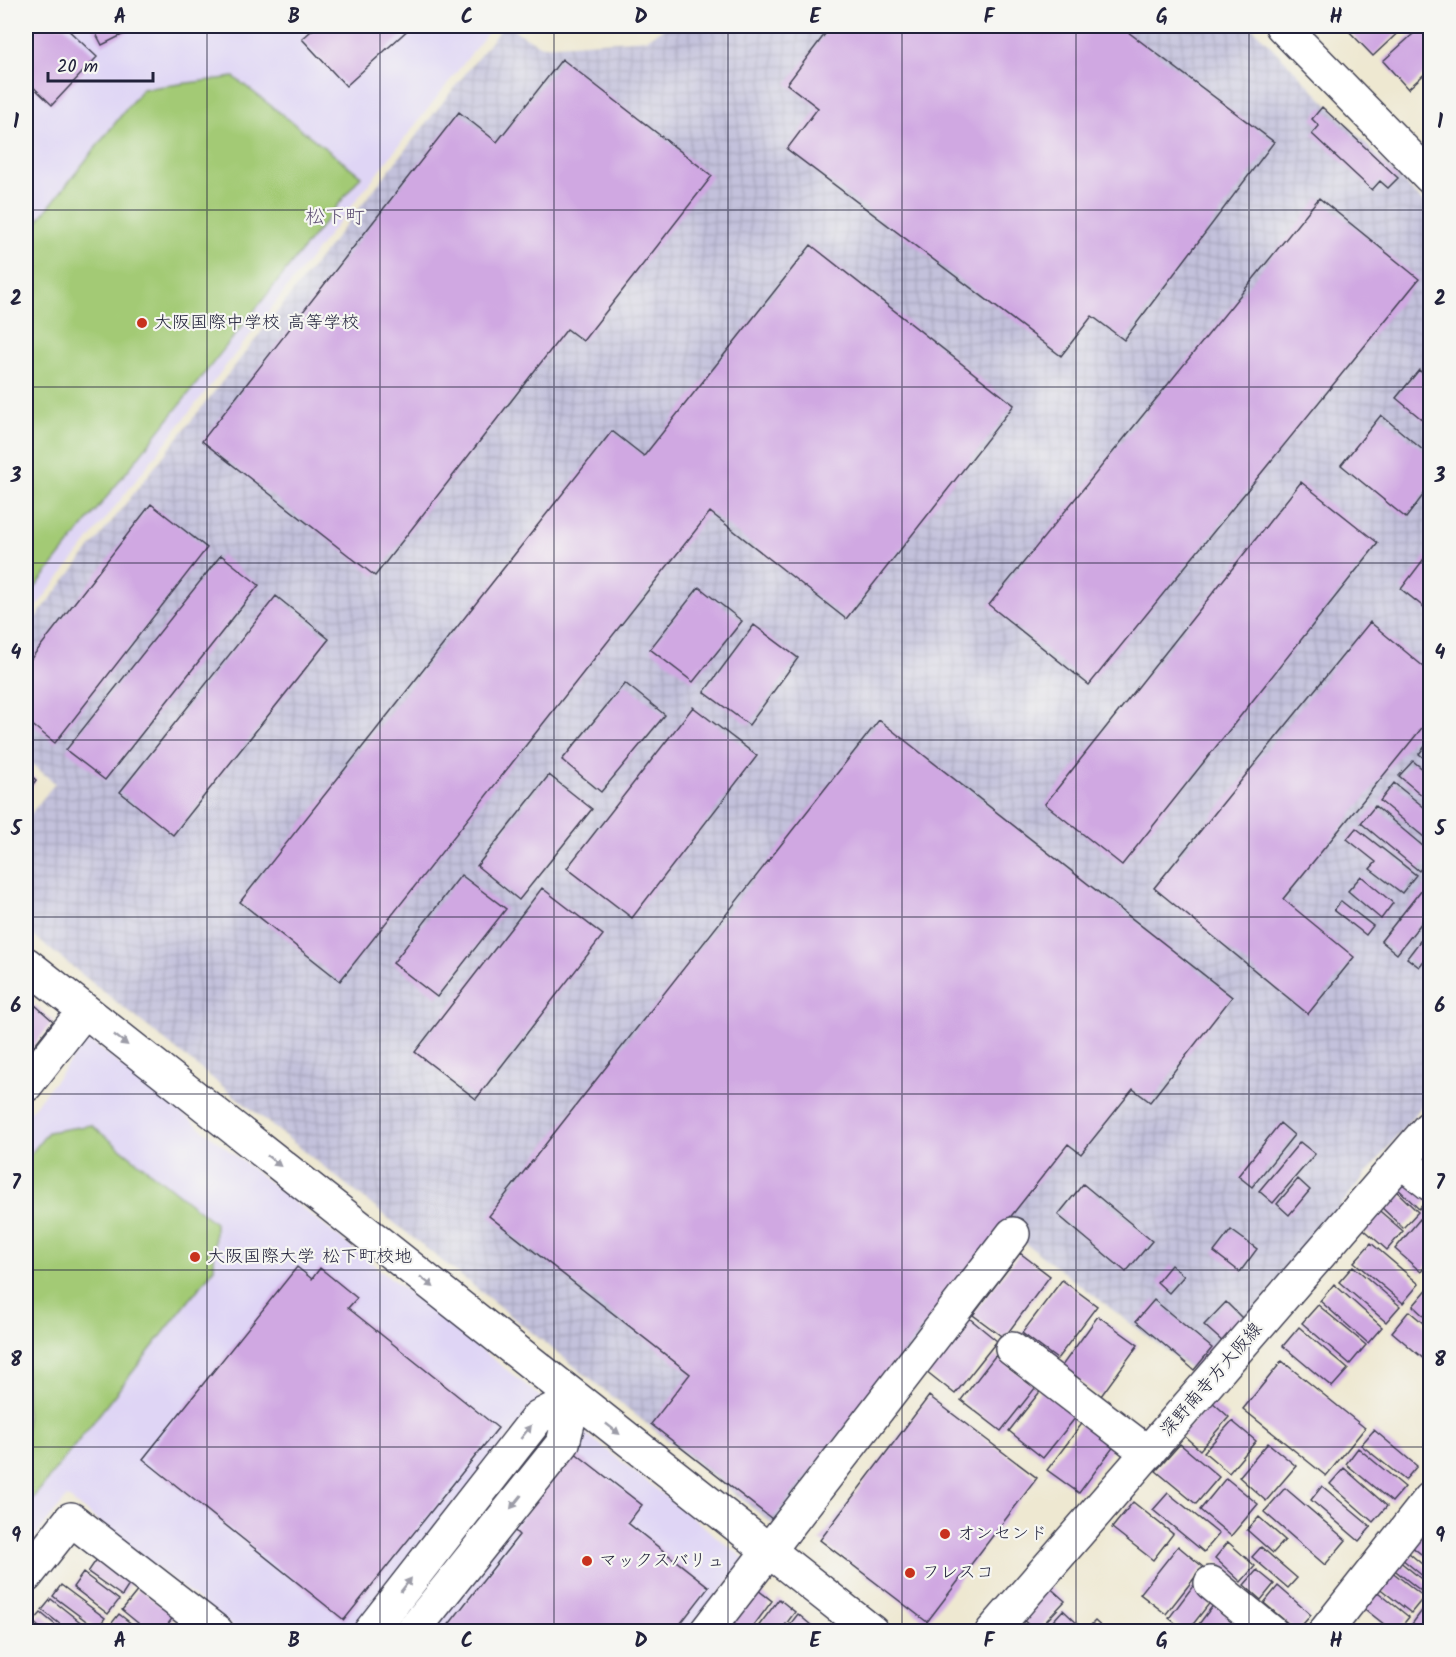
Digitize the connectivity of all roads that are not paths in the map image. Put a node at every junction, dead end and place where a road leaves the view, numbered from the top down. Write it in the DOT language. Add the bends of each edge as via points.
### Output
graph roads {
  1 [pos="1282,26"];
  2 [pos="1431,177"];
  3 [pos="26,964"];
  4 [pos="84,1011"];
  5 [pos="26,1085"];
  6 [pos="1431,1127"];
  7 [pos="1401,1161"];
  8 [pos="1431,1184"];
  9 [pos="1013,1234"];
  10 [pos="1012,1349"];
  11 [pos="574,1399"];
  12 [pos="1148,1453"];
  13 [pos="1428,1508"];
  14 [pos="769,1549"];
  15 [pos="26,1576"];
  16 [pos="1211,1583"];
  17 [pos="198,1626"];
  18 [pos="1341,1626"];
  19 [pos="370,1632"];
  20 [pos="412,1632"];
  21 [pos="706,1632"];
  22 [pos="872,1632"];
  23 [pos="992,1632"];
  24 [pos="1271,1632"];
  1 -- 2 [label="street"];
  3 -- 4 [label="street"];
  4 -- 5 [label="street"];
  4 -- 11 [label="street, one-way"];
  6 -- 7 [label="street, 深野南寺方大阪線"];
  7 -- 8 [label="street"];
  7 -- 12 [label="street, 深野南寺方大阪線"];
  9 -- 14 [label="street"];
  10 -- 12 [label="street"];
  11 -- 14 [label="street, one-way"];
  19 -- 11 [label="street, one-way" via="538,1417"];
  11 -- 20 [label="street, one-way" via="563,1443"];
  12 -- 23 [label="street, 深野南寺方大阪線"];
  13 -- 18 [label="street"];
  14 -- 21 [label="street"];
  14 -- 22 [label="street"];
  15 -- 17 [label="street" via="71,1519"];
  16 -- 24 [label="street"];
}
